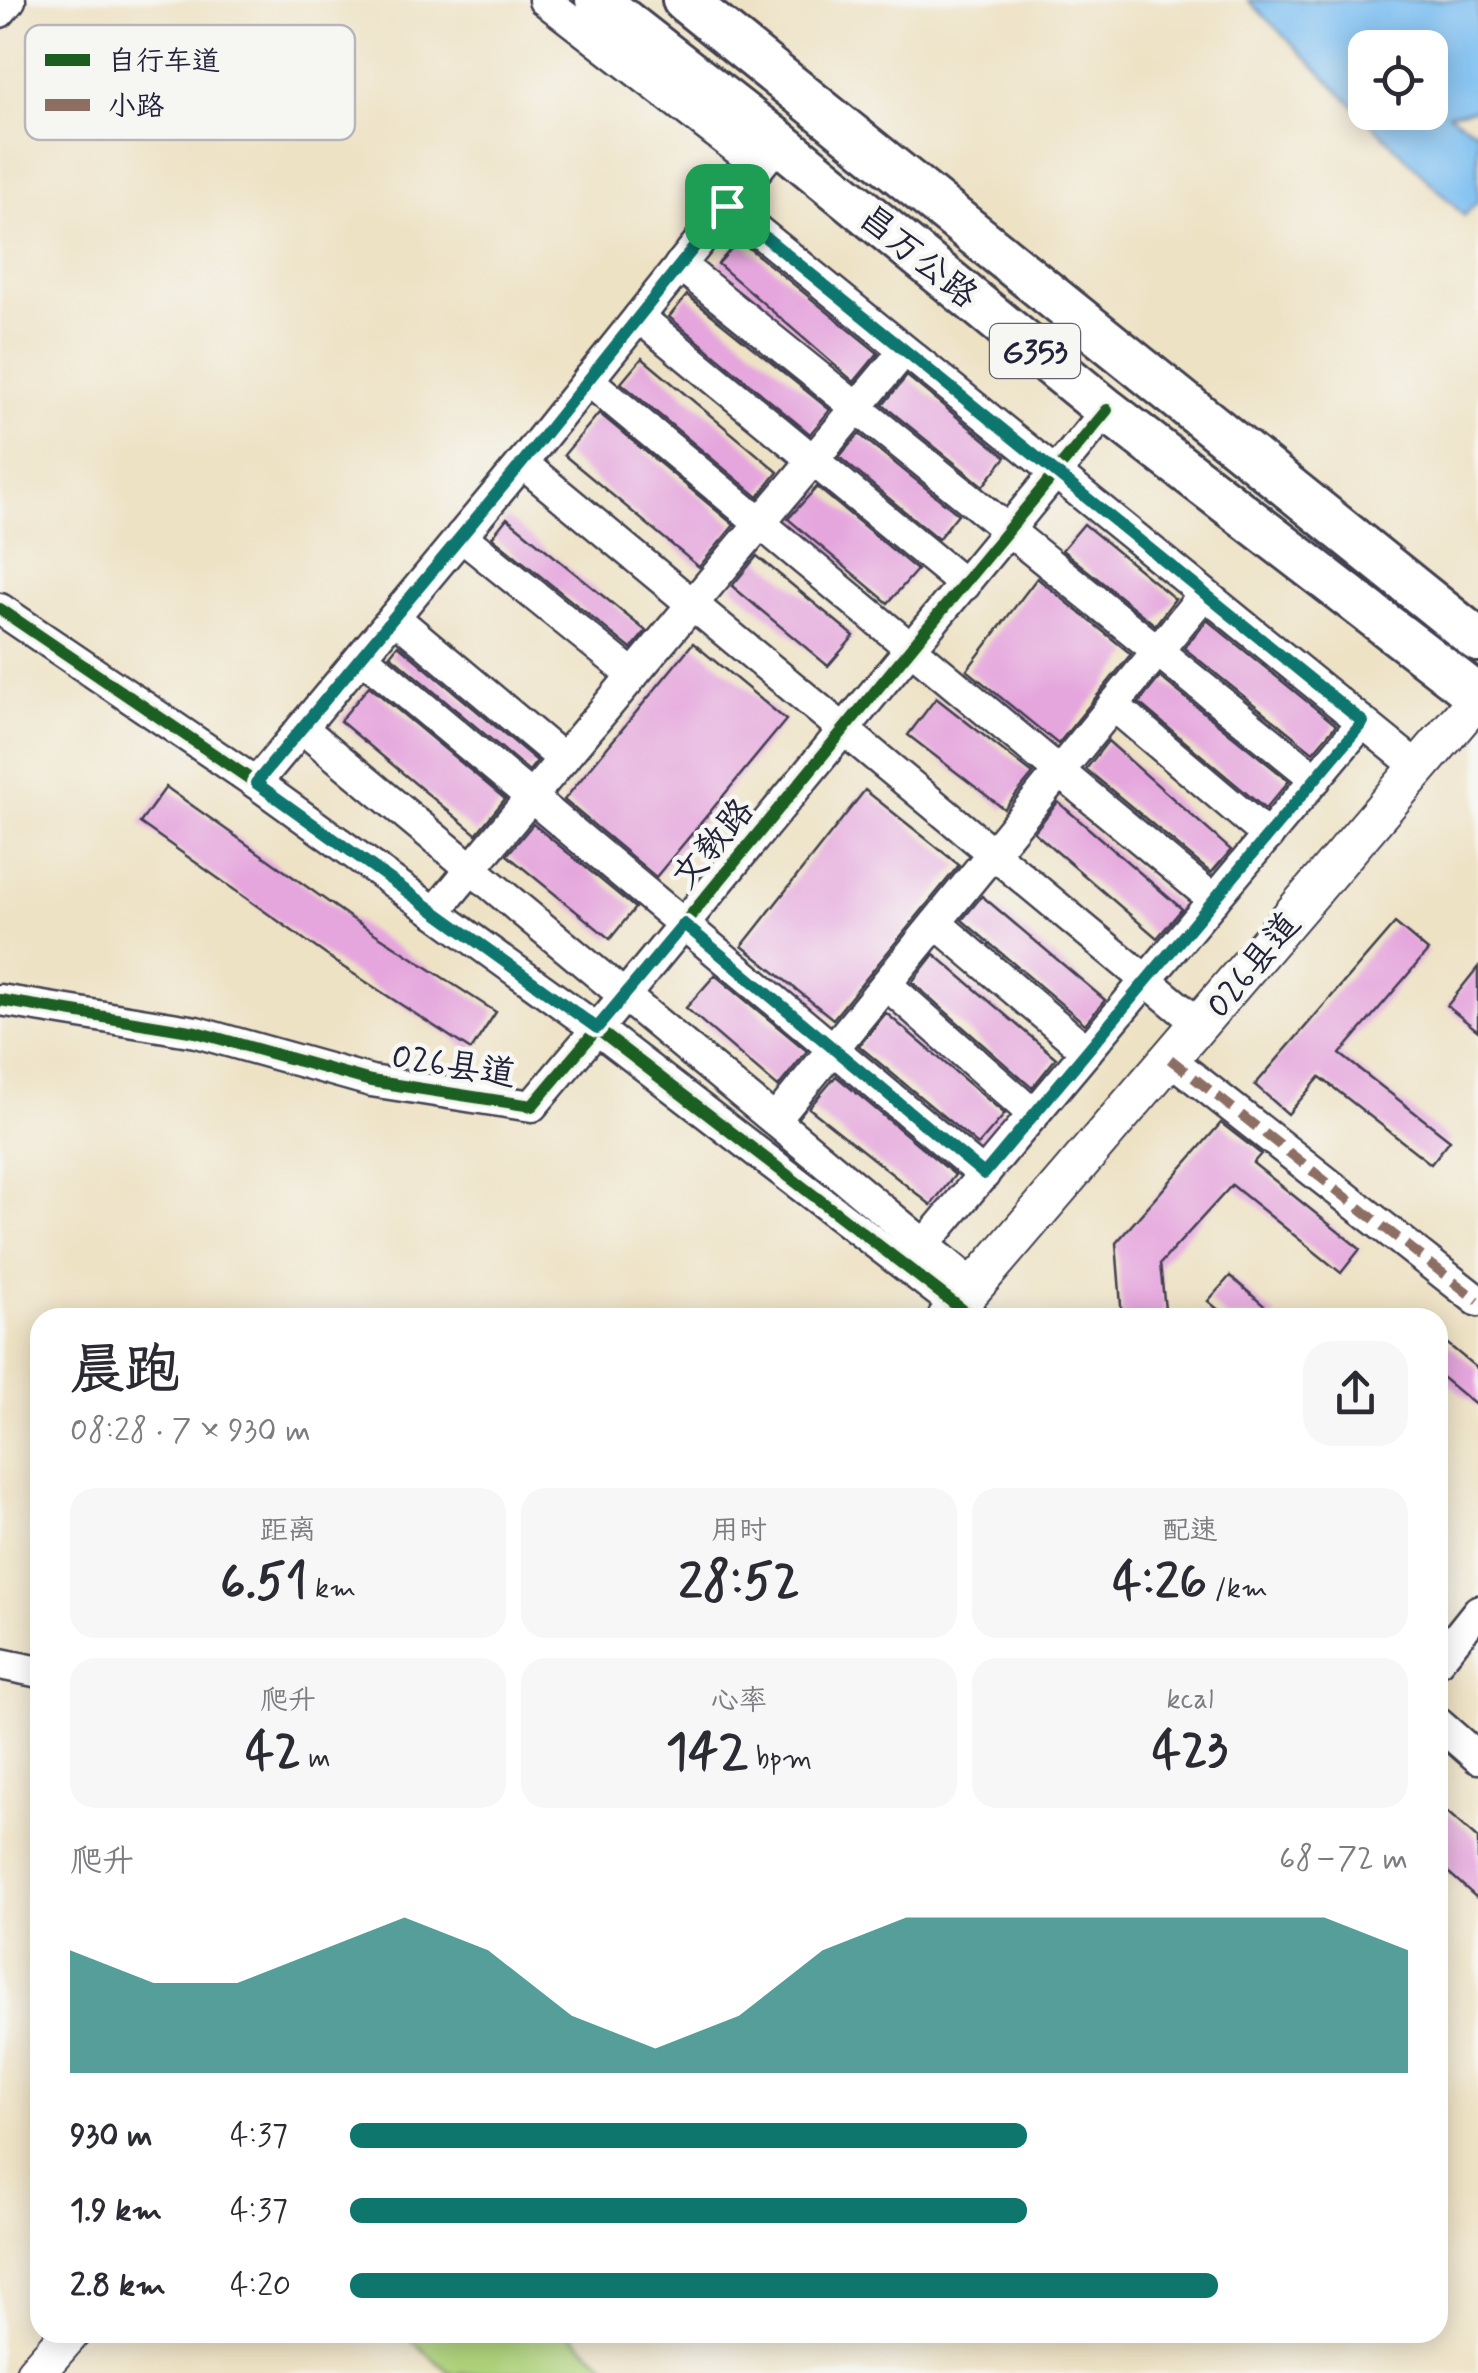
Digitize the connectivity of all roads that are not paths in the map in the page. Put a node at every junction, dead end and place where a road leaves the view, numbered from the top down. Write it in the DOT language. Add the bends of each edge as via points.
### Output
graph roads {
  1 [pos="10,0"];
  2 [pos="544,0"];
  3 [pos="597,0"];
  4 [pos="684,0"];
  5 [pos="0,12"];
  6 [pos="769,154"];
  7 [pos="727,206"];
  8 [pos="680,265"];
  9 [pos="638,317"];
  10 [pos="904,350"];
  11 [pos="588,380"];
  12 [pos="857,408"];
  13 [pos="1108,410"];
  14 [pos="813,460"];
  15 [pos="522,463"];
  16 [pos="1056,474"];
  17 [pos="760,523"];
  18 [pos="1009,531"];
  19 [pos="462,536"];
  20 [pos="964,584"];
  21 [pos="1204,594"];
  22 [pos="693,603"];
  23 [pos="0,609"];
  24 [pos="394,618"];
  25 [pos="1478,640"];
  26 [pos="912,649"];
  27 [pos="1158,651"];
  28 [pos="362,656"];
  29 [pos="633,675"];
  30 [pos="1478,697"];
  31 [pos="1114,705"];
  32 [pos="1363,722"];
  33 [pos="302,728"];
  34 [pos="846,729"];
  35 [pos="563,759"];
  36 [pos="1419,768"];
  37 [pos="1060,772"];
  38 [pos="1316,778"];
  39 [pos="256,783"];
  40 [pos="531,796"];
  41 [pos="1268,836"];
  42 [pos="994,852"];
  43 [pos="472,868"];
  44 [pos="1214,900"];
  45 [pos="435,912"];
  46 [pos="936,923"];
  47 [pos="684,924"];
  48 [pos="1147,980"];
  49 [pos="886,984"];
  50 [pos="625,995"];
  51 [pos="0,1000"];
  52 [pos="1200,1025"];
  53 [pos="597,1028"];
  54 [pos="834,1048"];
  55 [pos="1087,1051"];
  56 [pos="1170,1059"];
  57 [pos="1034,1115"];
  58 [pos="775,1120"];
  59 [pos="984,1174"];
  60 [pos="924,1245"];
  61 [pos="1478,1301"];
  62 [pos="963,1306"];
  63 [pos="1478,1611"];
  64 [pos="1448,1648"];
  65 [pos="0,1664"];
  66 [pos="30,1670"];
  67 [pos="1448,1732"];
  68 [pos="1478,1758"];
  69 [pos="61,2343"];
  70 [pos="35,2373"];
  1 -- 5 [label="street"];
  2 -- 6 [label="street"];
  3 -- 6 [label="highway, 昌万公路 / G353"];
  4 -- 25 [label="highway, 昌万公路 / G353"];
  6 -- 7 [label="street"];
  6 -- 13 [label="highway, 昌万公路 / G353"];
  7 -- 8 [label="street"];
  7 -- 10 [label="street"];
  8 -- 9 [label="street"];
  8 -- 12 [label="street"];
  9 -- 11 [label="street"];
  9 -- 14 [label="street"];
  10 -- 12 [label="street"];
  10 -- 16 [label="street"];
  11 -- 15 [label="street"];
  11 -- 17 [label="street"];
  12 -- 14 [label="street"];
  12 -- 18 [label="street"];
  13 -- 16 [label="street, 文教路"];
  13 -- 30 [label="highway, 昌万公路 / G353"];
  14 -- 17 [label="street"];
  14 -- 20 [label="street"];
  15 -- 19 [label="street"];
  15 -- 22 [label="street"];
  16 -- 18 [label="street, 文教路"];
  16 -- 21 [label="street"];
  17 -- 22 [label="street"];
  17 -- 26 [label="street"];
  18 -- 20 [label="street, 文教路"];
  18 -- 27 [label="street"];
  19 -- 24 [label="street"];
  19 -- 29 [label="street"];
  20 -- 26 [label="street, 文教路"];
  21 -- 27 [label="street"];
  21 -- 32 [label="street"];
  22 -- 29 [label="street"];
  22 -- 34 [label="street"];
  23 -- 39 [label="street"];
  24 -- 28 [label="street"];
  24 -- 35 [label="street"];
  26 -- 34 [label="street, 文教路"];
  26 -- 37 [label="street"];
  27 -- 31 [label="street"];
  27 -- 38 [label="street"];
  28 -- 33 [label="street"];
  28 -- 40 [label="street"];
  29 -- 35 [label="street"];
  30 -- 36 [label="main road, 026县道"];
  31 -- 37 [label="street"];
  31 -- 41 [label="street"];
  32 -- 36 [label="street"];
  32 -- 38 [label="street"];
  33 -- 39 [label="street"];
  33 -- 43 [label="street"];
  34 -- 42 [label="street"];
  34 -- 47 [label="street, 文教路"];
  35 -- 40 [label="street"];
  36 -- 52 [label="main road, 026县道"];
  37 -- 42 [label="street"];
  37 -- 44 [label="street"];
  38 -- 41 [label="street"];
  39 -- 45 [label="street"];
  40 -- 43 [label="street"];
  40 -- 47 [label="street"];
  41 -- 44 [label="street"];
  42 -- 46 [label="street"];
  42 -- 48 [label="street"];
  43 -- 45 [label="street"];
  43 -- 50 [label="street"];
  44 -- 48 [label="street"];
  45 -- 53 [label="street"];
  46 -- 49 [label="street"];
  46 -- 55 [label="street"];
  47 -- 50 [label="street, 文教路"];
  47 -- 54 [label="street"];
  48 -- 52 [label="street"];
  48 -- 55 [label="street"];
  49 -- 54 [label="street"];
  49 -- 57 [label="street"];
  50 -- 53 [label="street, 文教路"];
  50 -- 58 [label="street"];
  51 -- 53 [label="street, 026县道" via="196,1032 371,1081 532,1106"];
  52 -- 56 [label="main road, 026县道"];
  53 -- 62 [label="street"];
  54 -- 58 [label="street"];
  54 -- 59 [label="street"];
  55 -- 57 [label="street"];
  56 -- 61 [label="street"];
  56 -- 62 [label="main road, 026县道"];
  57 -- 59 [label="street"];
  58 -- 60 [label="street"];
  59 -- 60 [label="street"];
  60 -- 62 [label="street"];
  63 -- 64 [label="street"];
  65 -- 66 [label="street"];
  67 -- 68 [label="street"];
  69 -- 70 [label="main road"];
}
